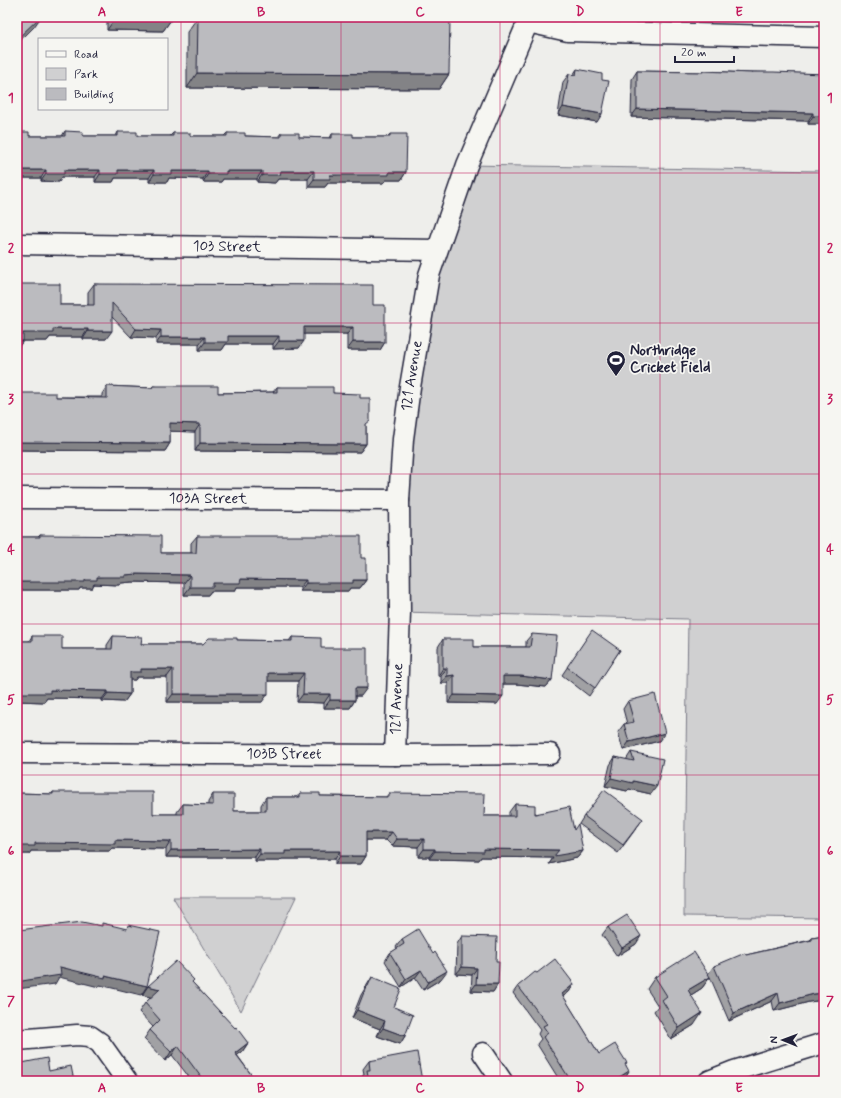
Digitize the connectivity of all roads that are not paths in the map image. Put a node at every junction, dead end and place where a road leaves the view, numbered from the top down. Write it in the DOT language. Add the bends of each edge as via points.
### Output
graph roads {
  1 [pos="529,20"];
  2 [pos="824,36"];
  3 [pos="17,244"];
  4 [pos="437,250"];
  5 [pos="17,498"];
  6 [pos="399,500"];
  7 [pos="17,753"];
  8 [pos="550,754"];
  9 [pos="394,755"];
  10 [pos="17,1040"];
  11 [pos="824,1043"];
  12 [pos="483,1053"];
  13 [pos="127,1081"];
  14 [pos="502,1081"];
  15 [pos="709,1081"];
  1 -- 2 [label="street" via="568,31"];
  1 -- 4 [label="street, 121 Avenue" via="467,165"];
  3 -- 4 [label="street, 103 Street"];
  4 -- 6 [label="street, 121 Avenue" via="429,275 410,387"];
  5 -- 6 [label="street, 103A Street"];
  6 -- 9 [label="street, 121 Avenue" via="400,612"];
  7 -- 9 [label="street, 103B Street"];
  8 -- 9 [label="street, 103B Street"];
  10 -- 13 [label="street" via="90,1036 100,1043"];
  11 -- 15 [label="street"];
  12 -- 14 [label="street"];
}
